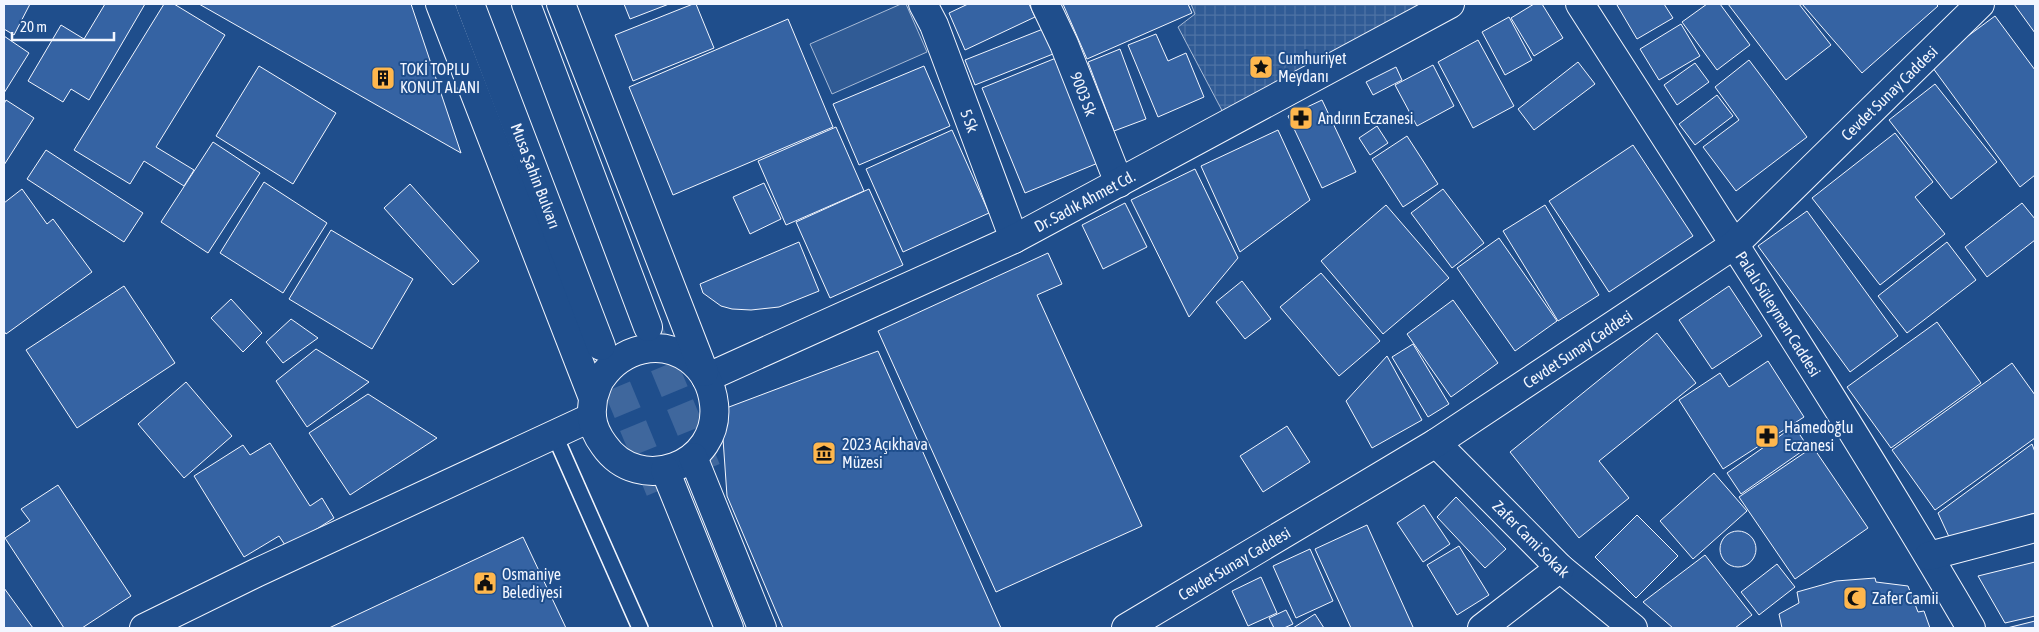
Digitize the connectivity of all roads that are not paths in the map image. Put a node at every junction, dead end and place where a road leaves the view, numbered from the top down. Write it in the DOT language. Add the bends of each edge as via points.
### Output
graph roads {
  1 [pos="440,4"];
  2 [pos="470,4"];
  3 [pos="526,4"];
  4 [pos="561,4"];
  5 [pos="923,4"];
  6 [pos="1044,4"];
  7 [pos="1450,4"];
  8 [pos="1580,4"];
  9 [pos="1980,4"];
  10 [pos="1119,184"];
  11 [pos="1014,239"];
  12 [pos="1734,245"];
  13 [pos="648,327"];
  14 [pos="601,346"];
  15 [pos="706,378"];
  16 [pos="593,408"];
  17 [pos="555,436"];
  18 [pos="1436,443"];
  19 [pos="693,457"];
  20 [pos="665,470"];
  21 [pos="2035,528"];
  22 [pos="1928,556"];
  23 [pos="1560,568"];
  24 [pos="144,628"];
  25 [pos="640,628"];
  26 [pos="729,628"];
  27 [pos="762,628"];
  28 [pos="1126,628"];
  29 [pos="1482,628"];
  30 [pos="1633,628"];
  31 [pos="1971,628"];
  1 -- 16 [label="main road"];
  2 -- 14 [label="main road, Musa Şahin Bulvarı"];
  3 -- 13 [label="main road"];
  4 -- 15 [label="main road"];
  5 -- 11 [label="main road, 5 Sk" via="934,25"];
  6 -- 10 [label="main road, 9003 Sk" via="1064,44"];
  7 -- 10 [label="main road, Dr. Sadık Ahmet Cd."];
  8 -- 12 [label="main road, Palalı Süleyman Caddesi"];
  9 -- 12 [label="main road, Cevdet Sunay Caddesi"];
  10 -- 11 [label="main road, Dr. Sadık Ahmet Cd."];
  11 -- 15 [label="main road, Dr. Sadık Ahmet Cd."];
  12 -- 18 [label="main road, Cevdet Sunay Caddesi"];
  12 -- 22 [label="main road, Palalı Süleyman Caddesi"];
  15 -- 16 [label="main road" via="680,354 661,348 642,349 614,362 600,378"];
  15 -- 19 [label="main road" via="713,398 713,419 705,442"];
  16 -- 17 [label="main road"];
  16 -- 20 [label="main road" via="598,436 608,451 624,463 642,470"];
  17 -- 24 [label="main road"];
  17 -- 25 [label="lane"];
  18 -- 23 [label="main road, Zafer Cami Sokak"];
  18 -- 28 [label="main road, Cevdet Sunay Caddesi"];
  19 -- 20 [label="main road" via="680,466"];
  19 -- 27 [label="main road"];
  20 -- 26 [label="main road"];
  21 -- 22 [label="main road"];
  22 -- 31 [label="main road, Palalı Süleyman Caddesi"];
  23 -- 29 [label="main road"];
  23 -- 30 [label="main road, Zafer Cami Sokak"];
}
